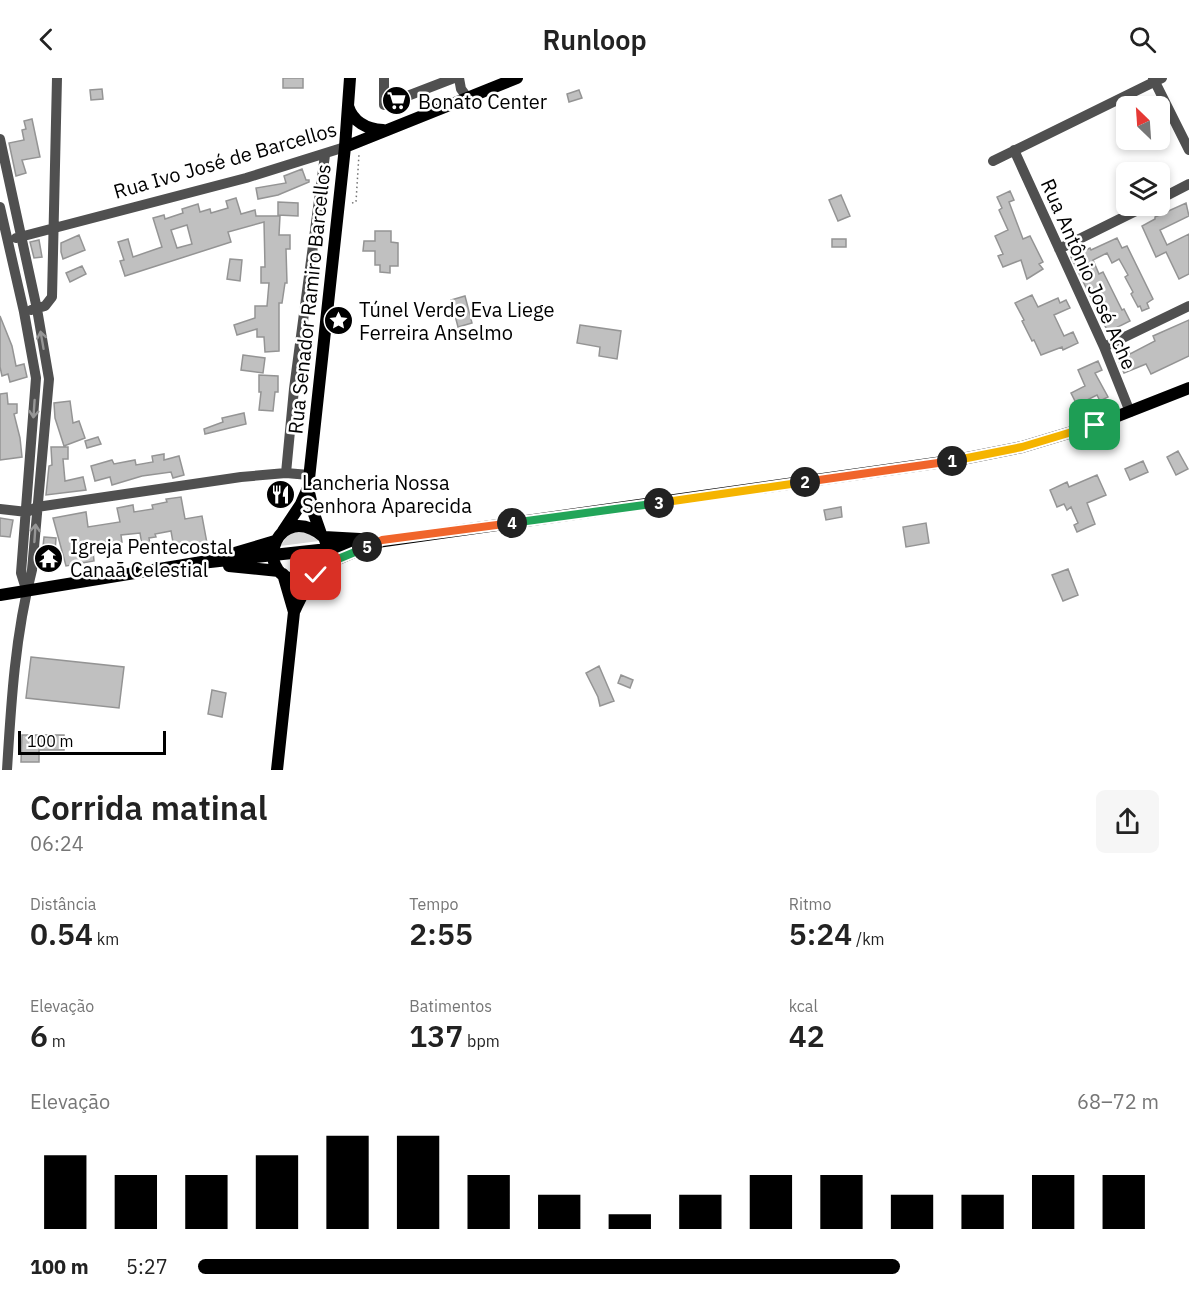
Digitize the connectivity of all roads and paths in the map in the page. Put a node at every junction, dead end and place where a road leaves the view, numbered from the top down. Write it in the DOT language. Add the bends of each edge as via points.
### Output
graph roads {
  1 [pos="57,78"];
  2 [pos="350,78"];
  3 [pos="384,78"];
  4 [pos="454,78"];
  5 [pos="459,78"];
  6 [pos="517,78"];
  7 [pos="1156,79"];
  8 [pos="466,98"];
  9 [pos="347,101"];
  10 [pos="384,130"];
  11 [pos="0,139"];
  12 [pos="345,147"];
  13 [pos="1014,150"];
  14 [pos="1189,150"];
  15 [pos="325,155"];
  16 [pos="993,161"];
  17 [pos="4,176"];
  18 [pos="1189,184"];
  19 [pos="1170,194"];
  20 [pos="0,207"];
  21 [pos="1126,216"];
  22 [pos="53,227"];
  23 [pos="21,237"];
  24 [pos="7,240"];
  25 [pos="1059,249"];
  26 [pos="1189,306"];
  27 [pos="37,309"];
  28 [pos="24,312"];
  29 [pos="1104,347"];
  30 [pos="1189,388"];
  31 [pos="1130,412"];
  32 [pos="286,473"];
  33 [pos="309,475"];
  34 [pos="308,488"];
  35 [pos="0,509"];
  36 [pos="32,510"];
  37 [pos="322,535"];
  38 [pos="278,538"];
  39 [pos="382,540"];
  40 [pos="328,549"];
  41 [pos="273,557"];
  42 [pos="201,563"];
  43 [pos="322,571"];
  44 [pos="281,573"];
  45 [pos="27,591"];
  46 [pos="0,595"];
  47 [pos="294,612"];
  48 [pos="7,770"];
  49 [pos="277,770"];
  1 -- 22 [label="street"];
  2 -- 9 [label="main road, Rua Senador Ramiro Barcellos"];
  3 -- 4 [label="street" via="384,105"];
  5 -- 8 [label="street"];
  6 -- 8 [label="main road, Rua Ivo José de Barcellos"];
  7 -- 13 [label="street"];
  7 -- 14 [label="street"];
  8 -- 10 [label="main road, Rua Ivo José de Barcellos"];
  9 -- 10 [label="main road" via="353,116 362,124"];
  9 -- 12 [label="main road, Rua Senador Ramiro Barcellos"];
  10 -- 12 [label="main road, Rua Ivo José de Barcellos"];
  11 -- 17 [label="street"];
  12 -- 15 [label="street, Rua Ivo José de Barcellos"];
  12 -- 33 [label="main road, Rua Senador Ramiro Barcellos"];
  13 -- 16 [label="street"];
  13 -- 25 [label="street, Rua Antônio José Ache"];
  15 -- 22 [label="street, Rua Ivo José de Barcellos"];
  15 -- 32 [label="street, Rua Senador Ramiro Barcellos"];
  17 -- 23 [label="street"];
  18 -- 19 [label="street"];
  20 -- 24 [label="street"];
  21 -- 25 [label="street"];
  22 -- 23 [label="street, Rua Ivo José de Barcellos"];
  22 -- 27 [label="street" via="52,297"];
  23 -- 24 [label="street, Rua Ivo José de Barcellos"];
  23 -- 27 [label="street"];
  24 -- 28 [label="street"];
  25 -- 29 [label="street, Rua Antônio José Ache"];
  26 -- 29 [label="street"];
  27 -- 28 [label="street"];
  36 -- 27 [label="street, one-way" via="49,379"];
  28 -- 36 [label="street, one-way" via="36,378"];
  29 -- 31 [label="street, Rua Antônio José Ache"];
  30 -- 31 [label="main road"];
  31 -- 39 [label="main road" via="1032,444 957,460"];
  32 -- 33 [label="street"];
  32 -- 36 [label="street"];
  33 -- 34 [label="main road, Rua Senador Ramiro Barcellos"];
  34 -- 37 [label="main road, Rua Senador Ramiro Barcellos"];
  34 -- 38 [label="main road, Rua Senador Ramiro Barcellos"];
  35 -- 36 [label="street"];
  36 -- 45 [label="street" via="21,573"];
  37 -- 38 [label="main road" via="298,525"];
  37 -- 39 [label="main road"];
  37 -- 40 [label="main road, Rua Senador Ramiro Barcellos"];
  38 -- 41 [label="main road"];
  38 -- 42 [label="main road"];
  39 -- 40 [label="main road"];
  39 -- 43 [label="main road" via="338,559"];
  40 -- 41 [label="main road"];
  40 -- 43 [label="main road"];
  41 -- 42 [label="main road"];
  41 -- 44 [label="main road"];
  42 -- 44 [label="main road"];
  42 -- 45 [label="main road"];
  43 -- 44 [label="main road" via="302,581"];
  43 -- 47 [label="main road" via="307,587"];
  44 -- 47 [label="main road"];
  45 -- 46 [label="main road"];
  45 -- 48 [label="street" via="13,683"];
  47 -- 49 [label="main road"];
}
